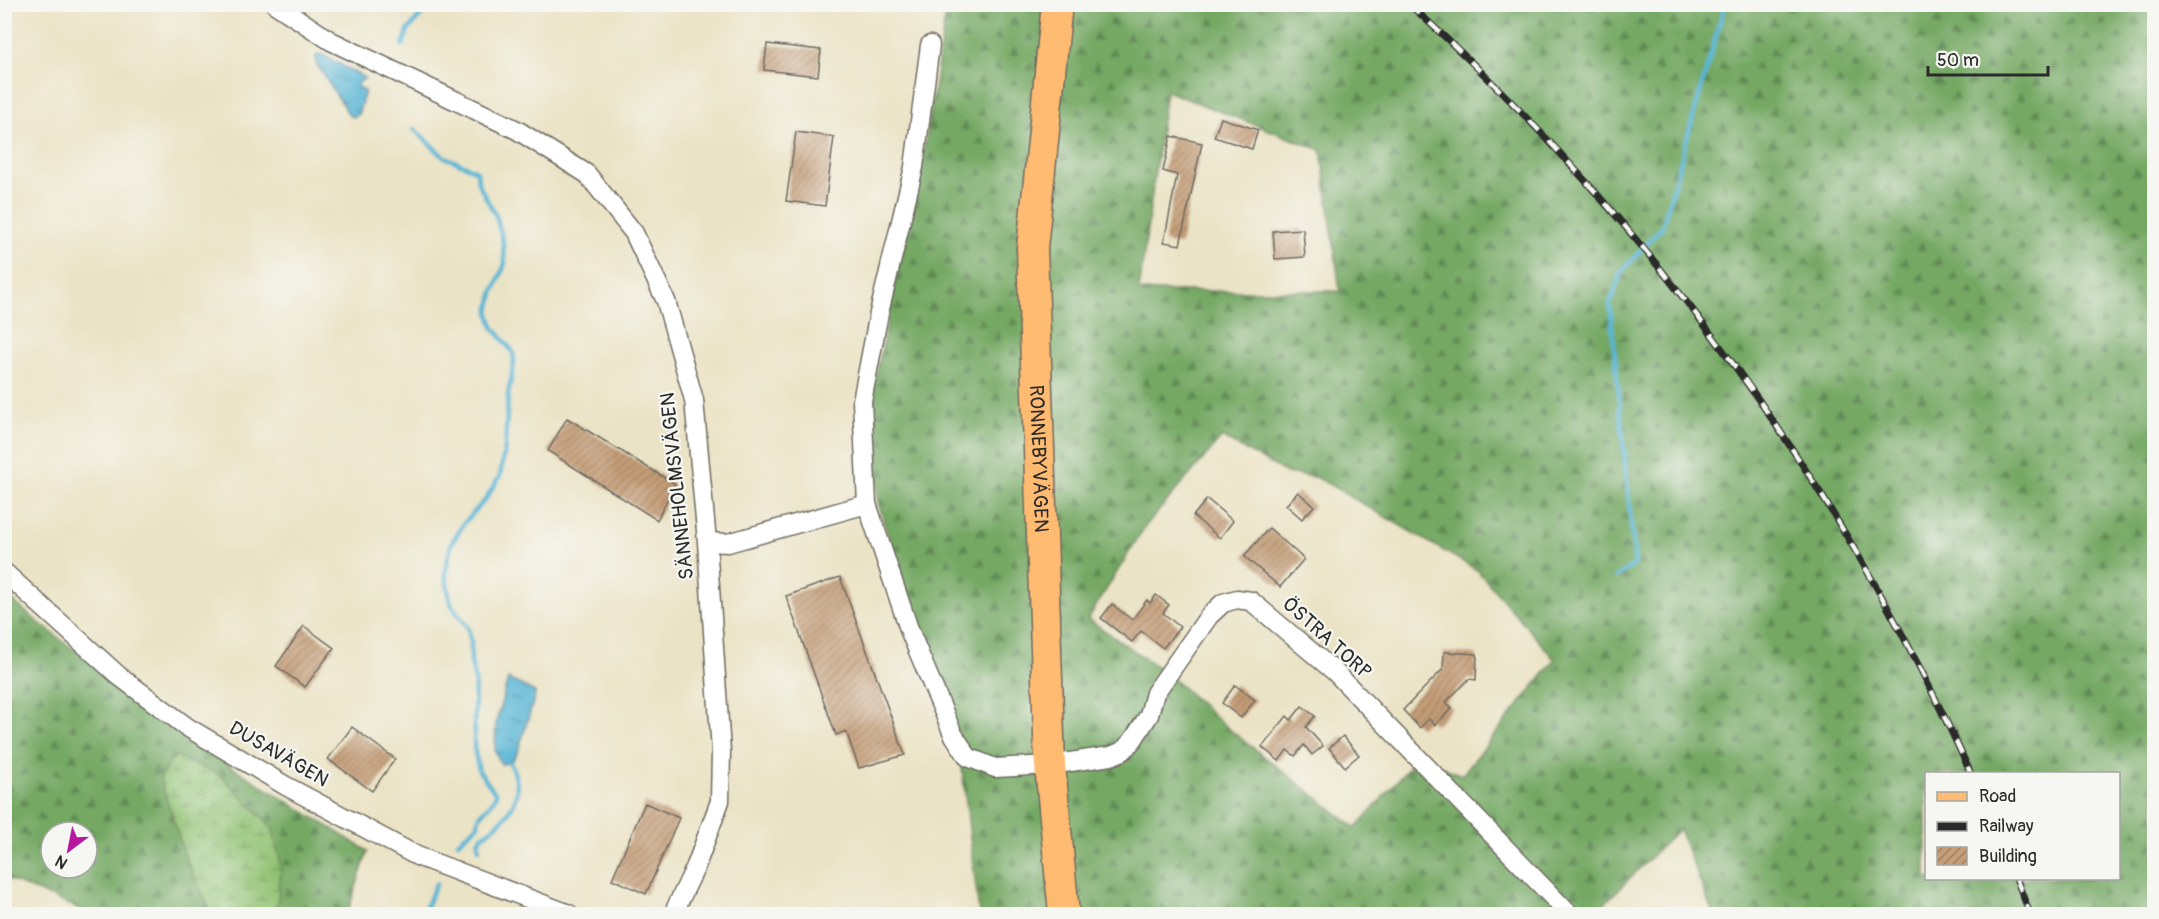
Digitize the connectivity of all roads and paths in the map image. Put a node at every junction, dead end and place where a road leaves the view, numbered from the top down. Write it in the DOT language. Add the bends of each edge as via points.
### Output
graph roads {
  1 [pos="275,4"];
  2 [pos="1057,4"];
  3 [pos="930,45"];
  4 [pos="867,504"];
  5 [pos="707,542"];
  6 [pos="4,572"];
  7 [pos="1050,765"];
  8 [pos="569,915"];
  9 [pos="674,915"];
  10 [pos="1064,915"];
  11 [pos="1569,915"];
  1 -- 5 [label="street, SÄNNEHOLMSVÄGEN" via="332,41 517,130 587,174 634,233 666,301 694,400"];
  2 -- 7 [label="main road, RONNEBYVÄGEN" via="1032,248"];
  3 -- 4 [label="street, ÖSTRA TORP" via="914,167 862,401"];
  4 -- 5 [label="street" via="728,543"];
  4 -- 7 [label="street, ÖSTRA TORP" via="910,632 953,734 968,757 995,768"];
  5 -- 9 [label="street, SÄNNEHOLMSVÄGEN" via="721,752 720,801"];
  6 -- 8 [label="street, DUSAVÄGEN" via="119,676 187,727 286,786 417,856"];
  7 -- 10 [label="main road, RONNEBYVÄGEN"];
  7 -- 11 [label="street, ÖSTRA TORP" via="1123,751 1149,715 1155,693 1209,616 1223,603 1238,598 1251,601 1334,671"];
}
